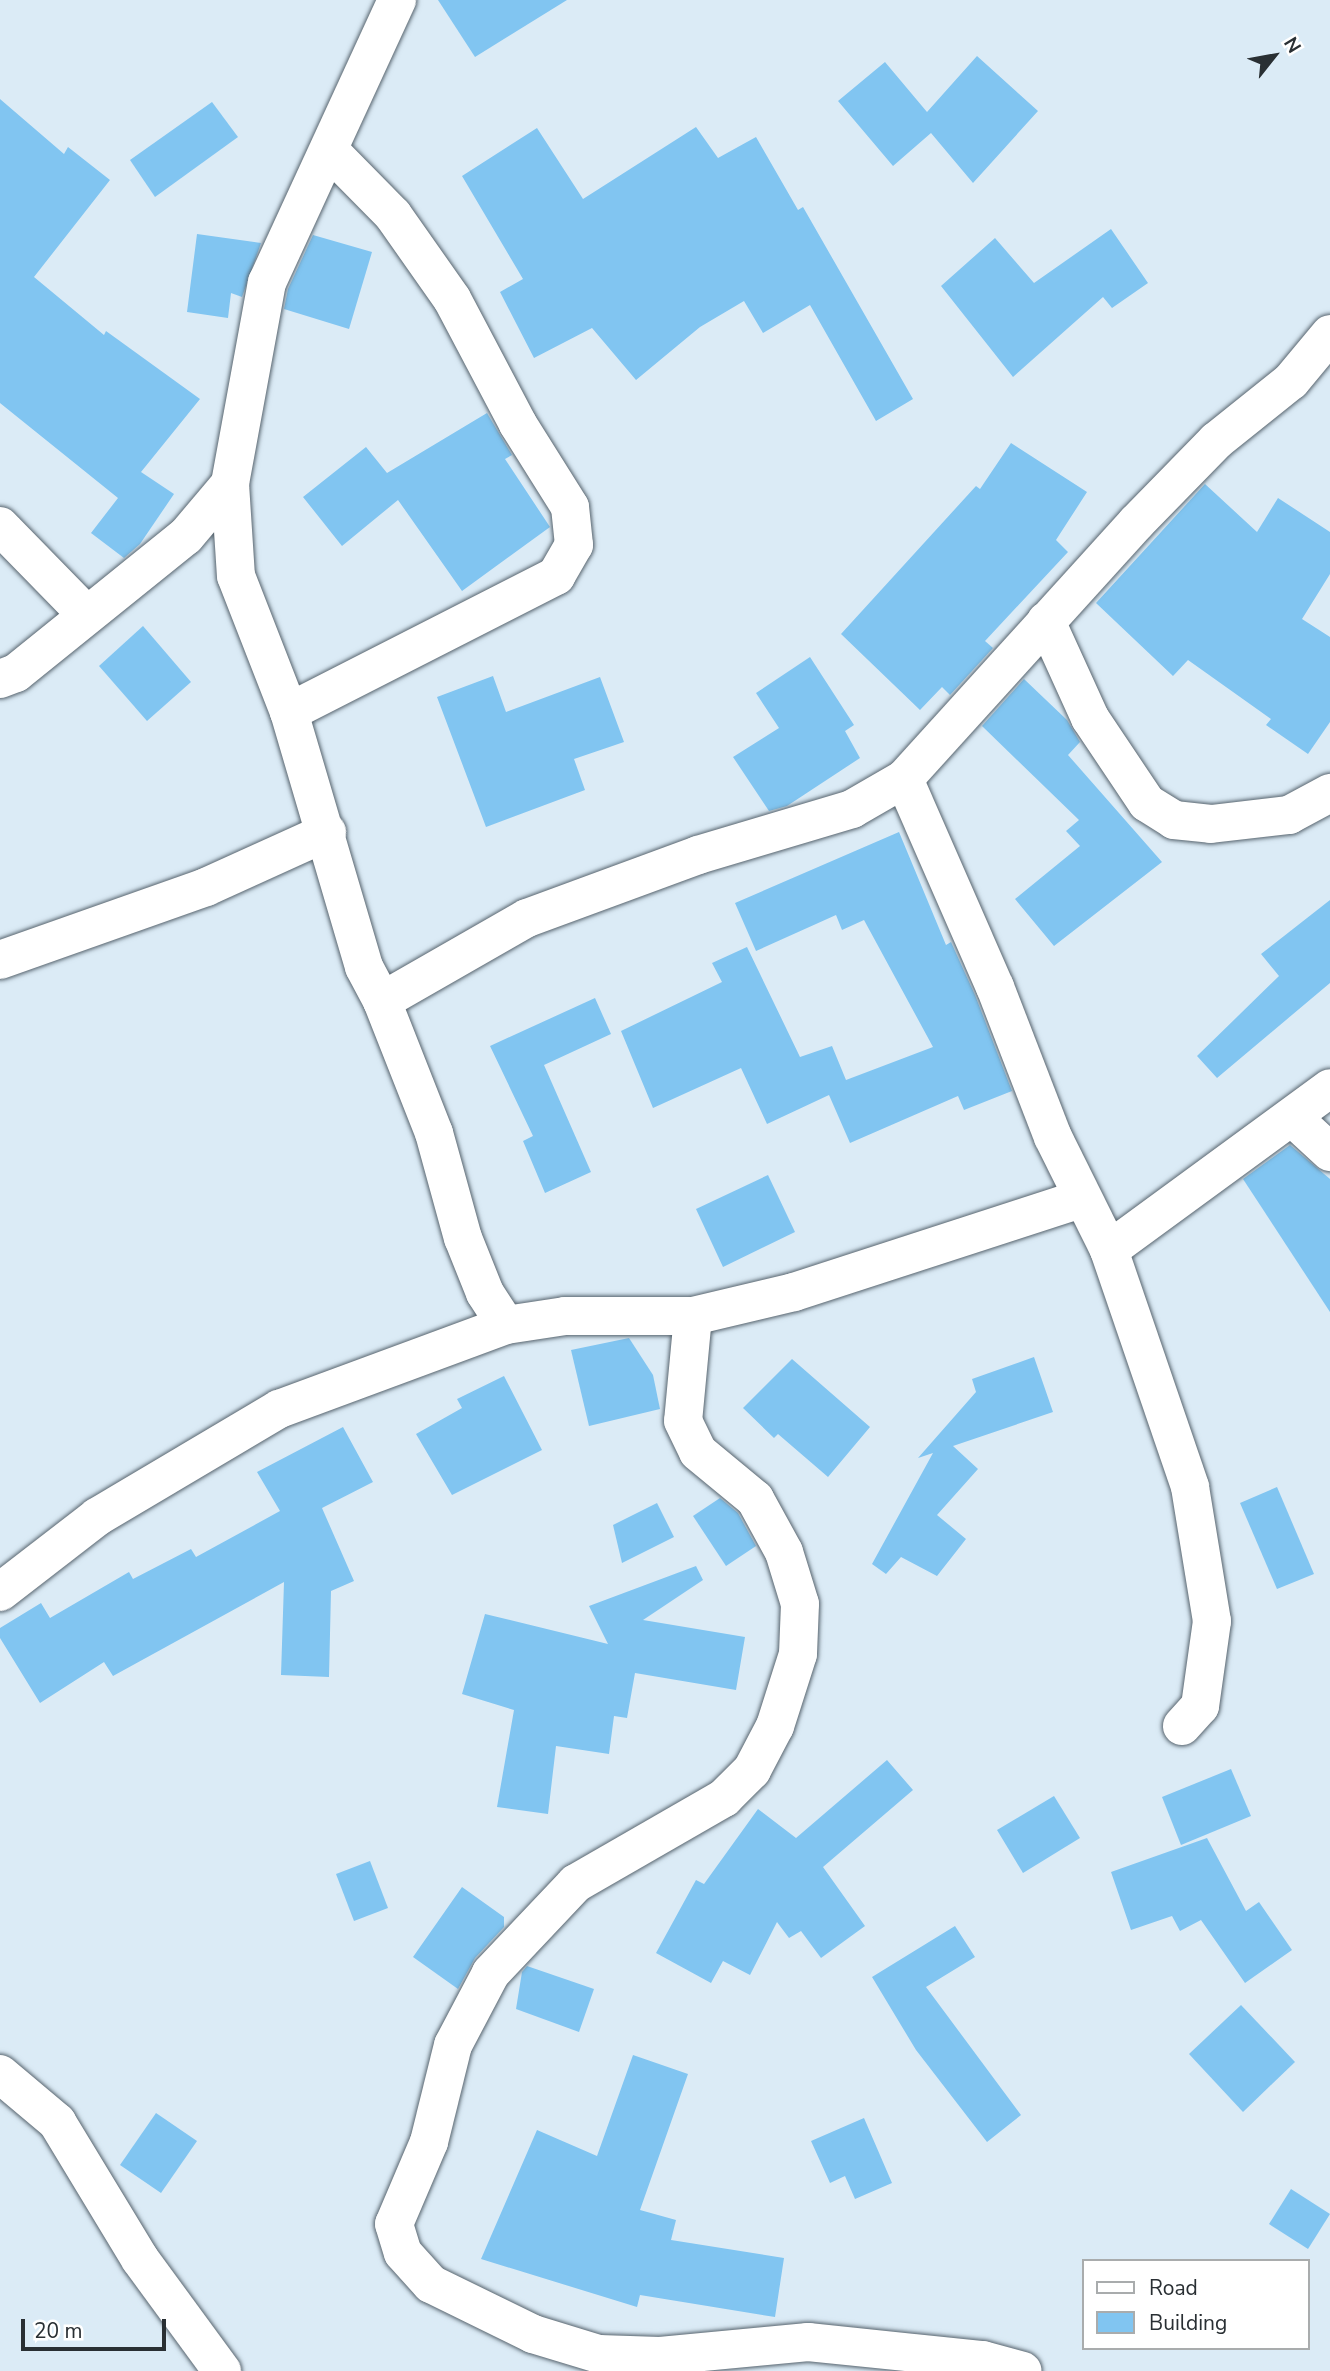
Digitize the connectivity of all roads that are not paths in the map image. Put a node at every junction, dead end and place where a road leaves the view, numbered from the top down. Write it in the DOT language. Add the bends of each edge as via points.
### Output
graph roads {
  1 [pos="397,0"];
  2 [pos="329,150"];
  3 [pos="1330,334"];
  4 [pos="230,484"];
  5 [pos="0,526"];
  6 [pos="85,613"];
  7 [pos="1046,621"];
  8 [pos="0,679"];
  9 [pos="289,712"];
  10 [pos="904,779"];
  11 [pos="1330,793"];
  12 [pos="327,832"];
  13 [pos="0,960"];
  14 [pos="382,1001"];
  15 [pos="1330,1088"];
  16 [pos="1292,1116"];
  17 [pos="1330,1152"];
  18 [pos="1081,1199"];
  19 [pos="1109,1250"];
  20 [pos="693,1316"];
  21 [pos="506,1325"];
  22 [pos="0,1592"];
  23 [pos="1182,1726"];
  24 [pos="0,2074"];
  25 [pos="802,2357"];
  26 [pos="587,2362"];
  27 [pos="222,2371"];
  28 [pos="1023,2371"];
  1 -- 2 [label="street"];
  2 -- 4 [label="street" via="267,282"];
  2 -- 9 [label="street" via="393,215 452,299 518,424 570,507 574,545 556,576"];
  3 -- 7 [label="street" via="1290,381 1216,441"];
  4 -- 6 [label="street" via="186,536"];
  4 -- 9 [label="street" via="236,576"];
  5 -- 6 [label="street"];
  6 -- 8 [label="street" via="16,673"];
  7 -- 10 [label="street"];
  7 -- 11 [label="street" via="1090,718 1147,803 1174,820 1211,824 1289,815"];
  9 -- 12 [label="street"];
  10 -- 14 [label="street" via="852,809 698,855 527,918"];
  10 -- 18 [label="street"];
  12 -- 13 [label="street" via="206,887"];
  12 -- 14 [label="street" via="364,967"];
  14 -- 21 [label="street" via="434,1133 463,1238 485,1293"];
  15 -- 16 [label="street"];
  16 -- 17 [label="street"];
  16 -- 19 [label="street"];
  18 -- 19 [label="street"];
  18 -- 20 [label="street" via="794,1292"];
  19 -- 23 [label="street" via="1190,1487 1207,1575 1212,1621 1207,1676 1200,1706"];
  20 -- 21 [label="street" via="565,1316"];
  20 -- 26 [label="street" via="683,1420 698,1452 755,1499 784,1552 800,1604 798,1654 775,1726 752,1770 724,1798 576,1883 491,1973 453,2045 429,2142 394,2224 403,2253 431,2284"];
  21 -- 22 [label="street" via="279,1409 97,1517"];
  24 -- 27 [label="street" via="57,2122 140,2259"];
  25 -- 26 [label="street" via="660,2356"];
  25 -- 28 [label="street" via="983,2360"];
}
